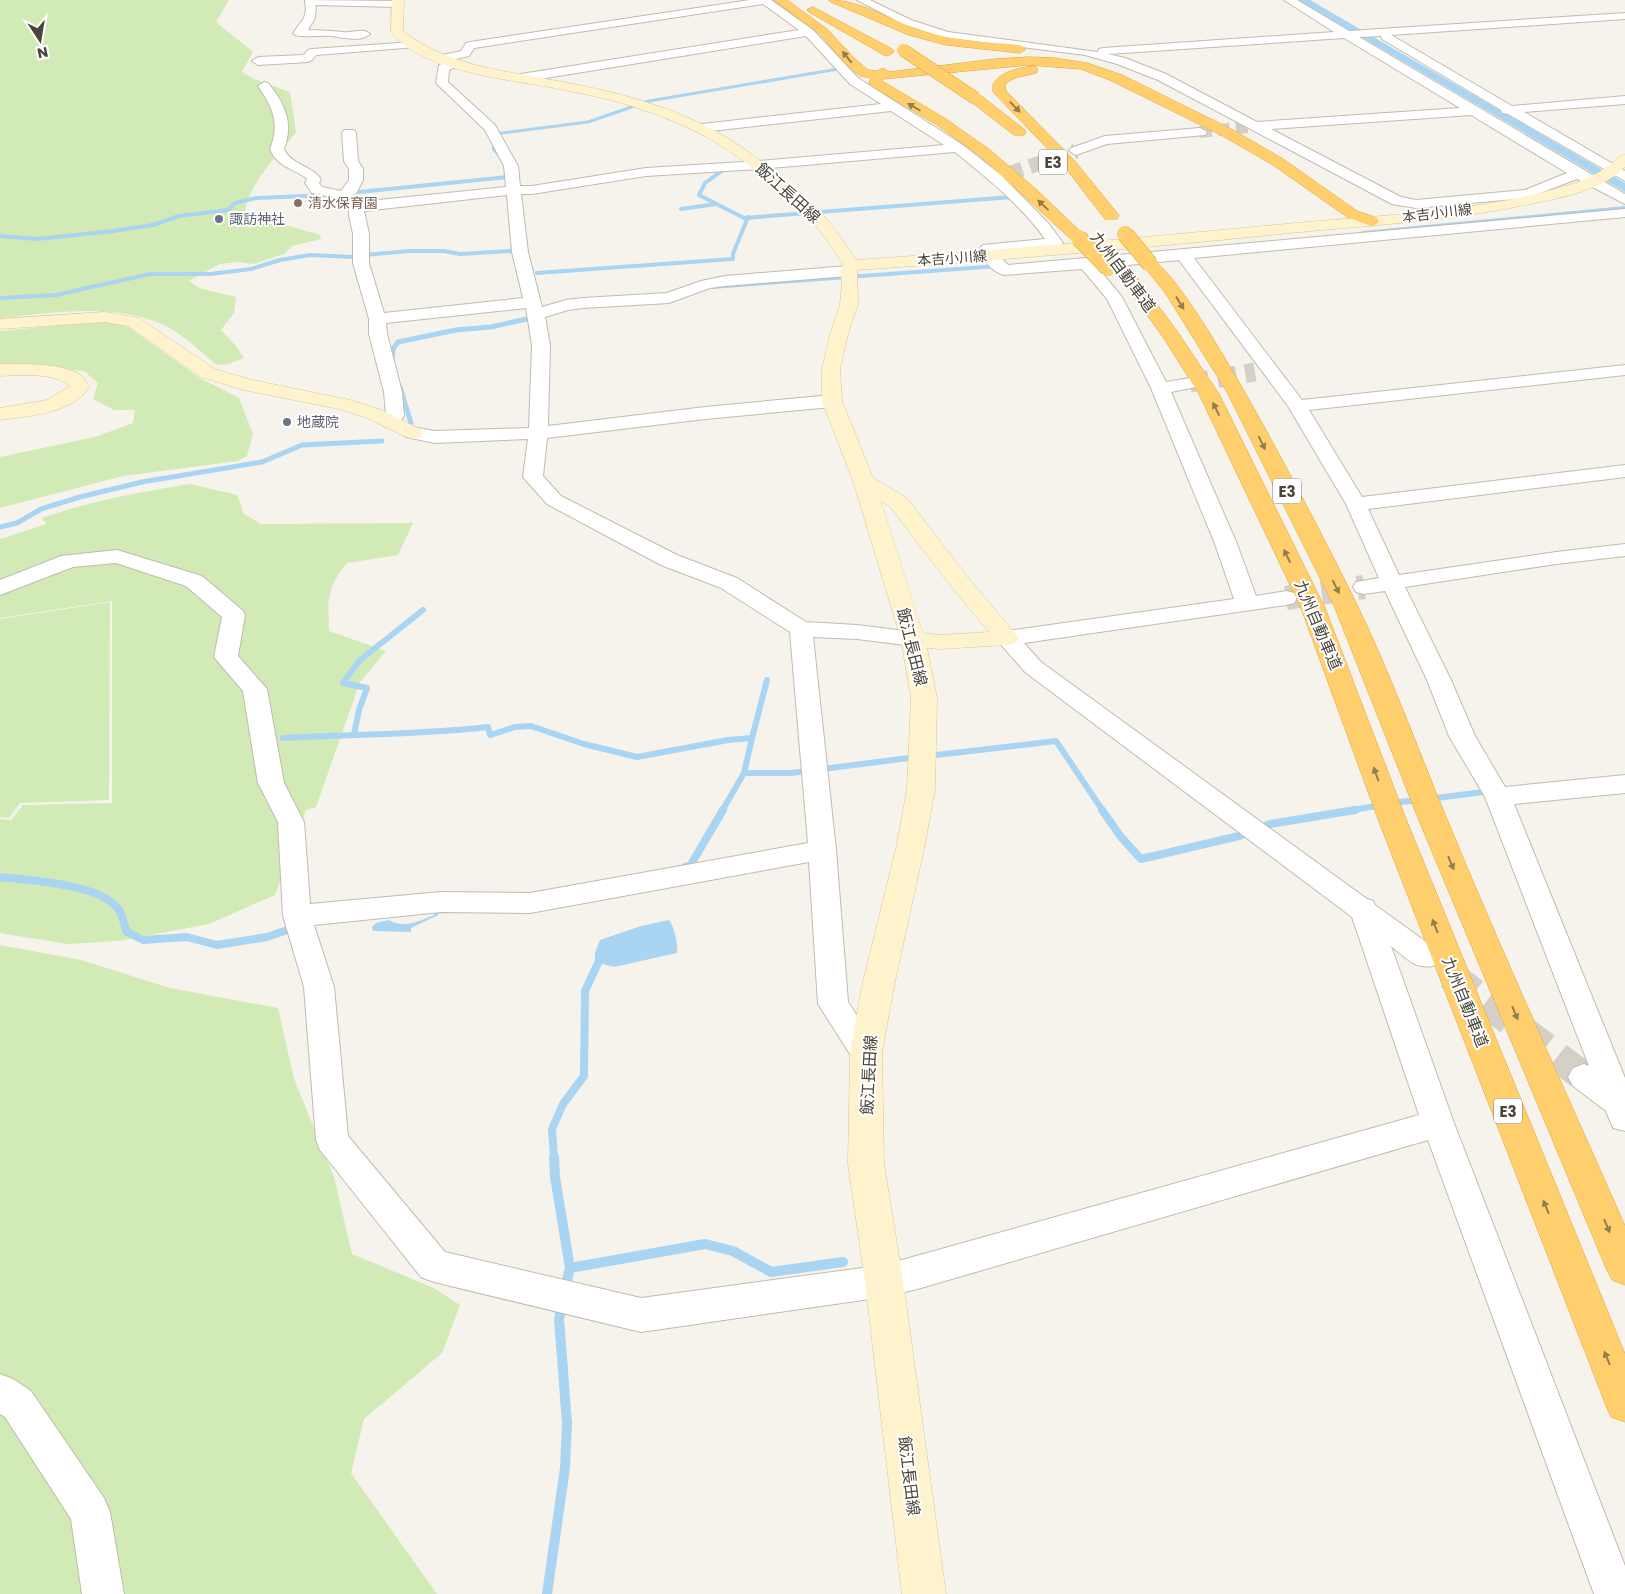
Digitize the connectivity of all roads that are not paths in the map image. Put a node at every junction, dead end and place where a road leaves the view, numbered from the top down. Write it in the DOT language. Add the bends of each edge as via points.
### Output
graph roads {
  1 [pos="780,0"];
  2 [pos="794,0"];
  3 [pos="817,0"];
  4 [pos="835,0"];
  5 [pos="862,0"];
  6 [pos="1289,0"];
  7 [pos="311,1"];
  8 [pos="397,2"];
  9 [pos="677,4"];
  10 [pos="690,12"];
  11 [pos="1625,16"];
  12 [pos="1362,23"];
  13 [pos="809,32"];
  14 [pos="388,33"];
  15 [pos="1378,33"];
  16 [pos="1346,34"];
  17 [pos="413,45"];
  18 [pos="346,50"];
  19 [pos="1085,52"];
  20 [pos="258,61"];
  21 [pos="449,61"];
  22 [pos="330,62"];
  23 [pos="1118,74"];
  24 [pos="879,75"];
  25 [pos="522,78"];
  26 [pos="264,86"];
  27 [pos="1625,100"];
  28 [pos="891,107"];
  29 [pos="1507,110"];
  30 [pos="1473,111"];
  31 [pos="976,117"];
  32 [pos="1257,126"];
  33 [pos="702,128"];
  34 [pos="1200,132"];
  35 [pos="349,133"];
  36 [pos="958,148"];
  37 [pos="1076,151"];
  38 [pos="1625,159"];
  39 [pos="759,165"];
  40 [pos="1578,174"];
  41 [pos="1619,174"];
  42 [pos="1592,182"];
  43 [pos="515,190"];
  44 [pos="344,196"];
  45 [pos="1625,200"];
  46 [pos="356,207"];
  47 [pos="1625,213"];
  48 [pos="1111,216"];
  49 [pos="1371,221"];
  50 [pos="1260,232"];
  51 [pos="1276,246"];
  52 [pos="1183,255"];
  53 [pos="989,256"];
  54 [pos="1086,264"];
  55 [pos="850,268"];
  56 [pos="534,308"];
  57 [pos="377,319"];
  58 [pos="0,324"];
  59 [pos="0,370"];
  60 [pos="1625,370"];
  61 [pos="1190,383"];
  62 [pos="1160,388"];
  63 [pos="832,402"];
  64 [pos="1297,406"];
  65 [pos="0,414"];
  66 [pos="391,422"];
  67 [pos="412,433"];
  68 [pos="538,433"];
  69 [pos="1625,471"];
  70 [pos="864,481"];
  71 [pos="1356,504"];
  72 [pos="1625,550"];
  73 [pos="1392,583"];
  74 [pos="1364,587"];
  75 [pos="0,588"];
  76 [pos="1286,598"];
  77 [pos="1247,603"];
  78 [pos="802,629"];
  79 [pos="1007,638"];
  80 [pos="913,639"];
  81 [pos="1625,784"];
  82 [pos="1498,798"];
  83 [pos="822,850"];
  84 [pos="1363,908"];
  85 [pos="297,916"];
  86 [pos="1426,957"];
  87 [pos="866,1053"];
  88 [pos="1584,1077"];
  89 [pos="1623,1109"];
  90 [pos="1438,1123"];
  91 [pos="1625,1268"];
  92 [pos="884,1281"];
  93 [pos="0,1392"];
  94 [pos="1625,1403"];
  95 [pos="103,1594"];
  96 [pos="924,1594"];
  97 [pos="1615,1594"];
  24 -- 1 [label="highway, one-way" via="864,73 857,68 823,31"];
  2 -- 31 [label="highway" via="888,52"];
  3 -- 48 [label="highway, 九州自動車道 / E3, bridge" via="868,28 974,98 1047,156"];
  4 -- 23 [label="highway" via="913,32 941,39 1062,54 1105,64"];
  5 -- 19 [label="street" via="907,22 946,35"];
  6 -- 16 [label="street"];
  7 -- 8 [label="street"];
  7 -- 14 [label="street" via="310,19 299,33 343,36"];
  8 -- 14 [label="main road"];
  9 -- 10 [label="street"];
  10 -- 13 [label="street" via="765,1"];
  10 -- 21 [label="street" via="470,45 465,54"];
  11 -- 15 [label="street"];
  12 -- 15 [label="street"];
  13 -- 25 [label="street"];
  13 -- 28 [label="street" via="854,81"];
  14 -- 17 [label="main road, 飯江長田線"];
  15 -- 16 [label="street"];
  15 -- 29 [label="street"];
  16 -- 19 [label="street"];
  16 -- 30 [label="street"];
  17 -- 18 [label="street"];
  17 -- 21 [label="main road, 飯江長田線"];
  18 -- 20 [label="street" via="312,52 308,58"];
  18 -- 22 [label="street"];
  19 -- 32 [label="street" via="1121,61 1162,77"];
  21 -- 25 [label="main road, 飯江長田線"];
  21 -- 43 [label="street" via="444,68 442,83 490,128 511,166"];
  23 -- 24 [label="highway" via="1075,61 1036,58 981,61"];
  23 -- 48 [label="highway, one-way" via="1068,68 1041,69 1017,72 1004,77 999,84 1000,92 1069,163"];
  23 -- 49 [label="highway" via="1278,162 1352,214"];
  94 -- 24 [label="highway, 九州自動車道 / E3, one-way, bridge" via="1392,819 1313,608 1209,394 1171,335 1090,235 950,127 874,82"];
  25 -- 33 [label="main road, 飯江長田線" via="626,99"];
  26 -- 44 [label="street" via="278,103 283,120 277,149 279,156 309,172 317,190"];
  27 -- 29 [label="street"];
  28 -- 33 [label="street"];
  28 -- 36 [label="street"];
  29 -- 41 [label="street"];
  30 -- 32 [label="street"];
  30 -- 40 [label="street"];
  32 -- 40 [label="street" via="1397,201 1416,204 1528,194"];
  33 -- 39 [label="main road, 飯江長田線"];
  34 -- 37 [label="street" via="1105,140"];
  35 -- 44 [label="street" via="356,180"];
  36 -- 39 [label="street"];
  36 -- 53 [label="street" via="1002,176 1055,243 988,248"];
  38 -- 41 [label="main road, 本吉小川線"];
  39 -- 43 [label="street" via="646,172 593,182"];
  39 -- 55 [label="main road, 飯江長田線" via="811,210"];
  40 -- 42 [label="street"];
  41 -- 42 [label="main road, 本吉小川線"];
  42 -- 45 [label="street"];
  42 -- 49 [label="main road, 本吉小川線" via="1548,196 1500,205"];
  43 -- 46 [label="street"];
  43 -- 56 [label="street" via="520,252"];
  44 -- 46 [label="street" via="342,200"];
  46 -- 57 [label="street" via="362,234 361,263"];
  47 -- 51 [label="street"];
  48 -- 91 [label="highway, 九州自動車道 / E3, one-way, bridge" via="1173,291 1237,392 1347,608 1432,818"];
  49 -- 50 [label="main road, 本吉小川線"];
  50 -- 51 [label="street"];
  50 -- 53 [label="main road, 本吉小川線" via="1167,244 1096,250 1052,249"];
  51 -- 52 [label="street"];
  52 -- 54 [label="street"];
  52 -- 64 [label="street" via="1263,371"];
  53 -- 54 [label="street" via="1004,270"];
  53 -- 55 [label="main road, 本吉小川線"];
  54 -- 62 [label="street" via="1114,296"];
  55 -- 56 [label="street" via="725,281 669,298"];
  55 -- 63 [label="main road, 飯江長田線" via="849,304 830,369"];
  56 -- 57 [label="street"];
  56 -- 68 [label="street" via="541,346"];
  57 -- 66 [label="street" via="394,392 396,415"];
  58 -- 66 [label="main road" via="105,317 133,322 208,373 244,384 343,404"];
  59 -- 65 [label="main road" via="70,376 80,388 73,395 37,408"];
  60 -- 64 [label="street"];
  61 -- 62 [label="street"];
  62 -- 77 [label="street" via="1226,544"];
  63 -- 68 [label="street"];
  63 -- 70 [label="main road, 飯江長田線"];
  64 -- 71 [label="street"];
  66 -- 67 [label="main road"];
  67 -- 68 [label="street" via="435,437"];
  68 -- 78 [label="street" via="533,477 554,500 669,560 729,583"];
  69 -- 71 [label="street"];
  70 -- 79 [label="main road" via="899,503"];
  70 -- 80 [label="main road, 飯江長田線"];
  71 -- 73 [label="street"];
  72 -- 73 [label="street"];
  73 -- 74 [label="street"];
  73 -- 82 [label="street" via="1462,736"];
  75 -- 85 [label="street" via="70,561 117,556 194,581 234,615 226,657 255,689 271,783 291,822"];
  76 -- 77 [label="street"];
  77 -- 79 [label="street"];
  78 -- 80 [label="street"];
  78 -- 83 [label="street"];
  79 -- 80 [label="main road" via="940,642"];
  79 -- 84 [label="street" via="1033,667"];
  80 -- 87 [label="main road, 飯江長田線" via="924,698 921,789"];
  81 -- 82 [label="street"];
  82 -- 89 [label="street"];
  83 -- 85 [label="street" via="530,903 441,902"];
  83 -- 87 [label="street" via="833,1004"];
  84 -- 86 [label="street"];
  84 -- 90 [label="street"];
  85 -- 92 [label="street" via="319,987 332,1140 434,1266 641,1315"];
  87 -- 92 [label="main road, 飯江長田線" via="866,1164"];
  88 -- 89 [label="street"];
  90 -- 92 [label="street"];
  90 -- 97 [label="street"];
  92 -- 96 [label="main road, 飯江長田線"];
  93 -- 95 [label="street" via="18,1404 90,1512"];
}
